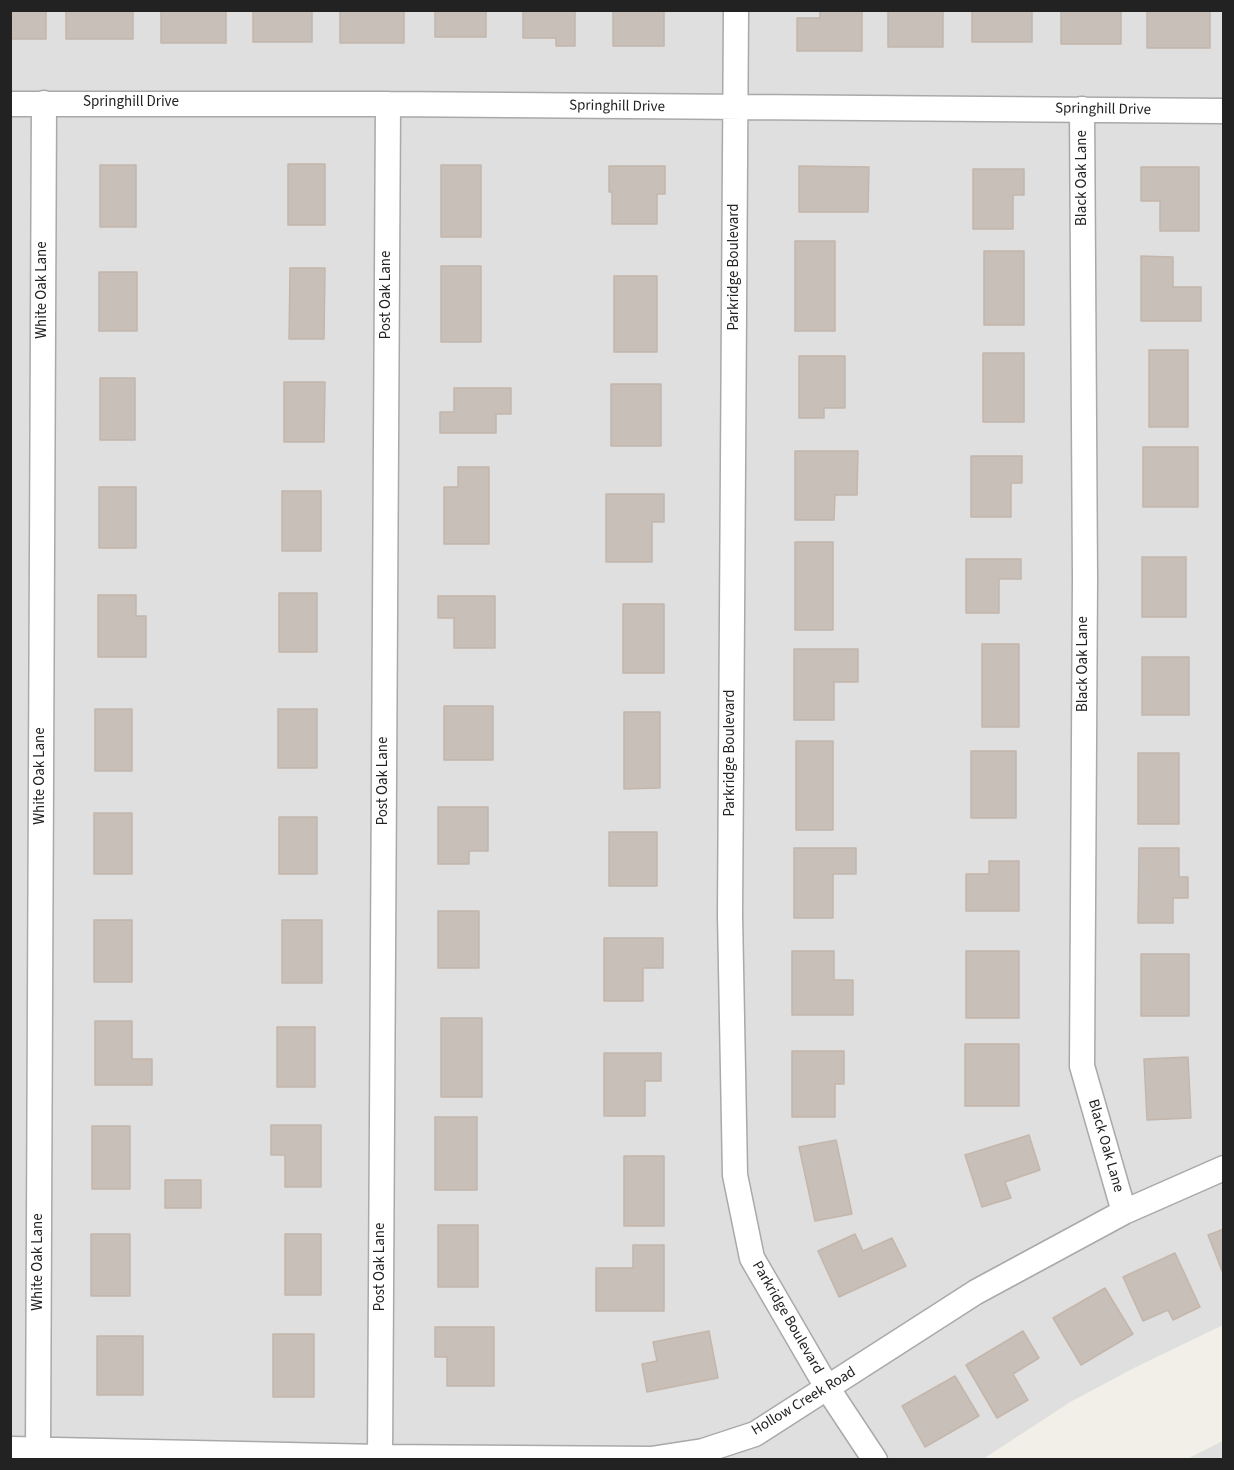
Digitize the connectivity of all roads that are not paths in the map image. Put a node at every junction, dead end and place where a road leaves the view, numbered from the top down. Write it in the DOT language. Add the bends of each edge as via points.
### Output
graph roads {
  1 [pos="736,10"];
  2 [pos="44,103"];
  3 [pos="10,104"];
  4 [pos="388,104"];
  5 [pos="736,108"];
  6 [pos="1082,109"];
  7 [pos="1224,111"];
  8 [pos="1224,1167"];
  9 [pos="1124,1212"];
  10 [pos="828,1389"];
  11 [pos="10,1449"];
  12 [pos="38,1449"];
  13 [pos="380,1457"];
  14 [pos="875,1460"];
  1 -- 5 [label="street, Parkridge Boulevard"];
  2 -- 3 [label="street, Springhill Drive"];
  2 -- 4 [label="street, Springhill Drive"];
  2 -- 12 [label="street, White Oak Lane"];
  4 -- 5 [label="street, Springhill Drive"];
  4 -- 13 [label="street, Post Oak Lane"];
  5 -- 6 [label="street, Springhill Drive"];
  5 -- 10 [label="street, Parkridge Boulevard" via="730,903 735,1175 752,1258"];
  6 -- 7 [label="street, Springhill Drive"];
  6 -- 9 [label="street, Black Oak Lane" via="1082,1066"];
  8 -- 9 [label="street, Hollow Creek Road"];
  9 -- 10 [label="street, Hollow Creek Road" via="976,1292"];
  10 -- 13 [label="street, Hollow Creek Road" via="755,1434 703,1451 651,1459"];
  10 -- 14 [label="street, Parkridge Boulevard"];
  11 -- 12 [label="street, Hollow Creek Road"];
  12 -- 13 [label="street, Hollow Creek Road"];
}
